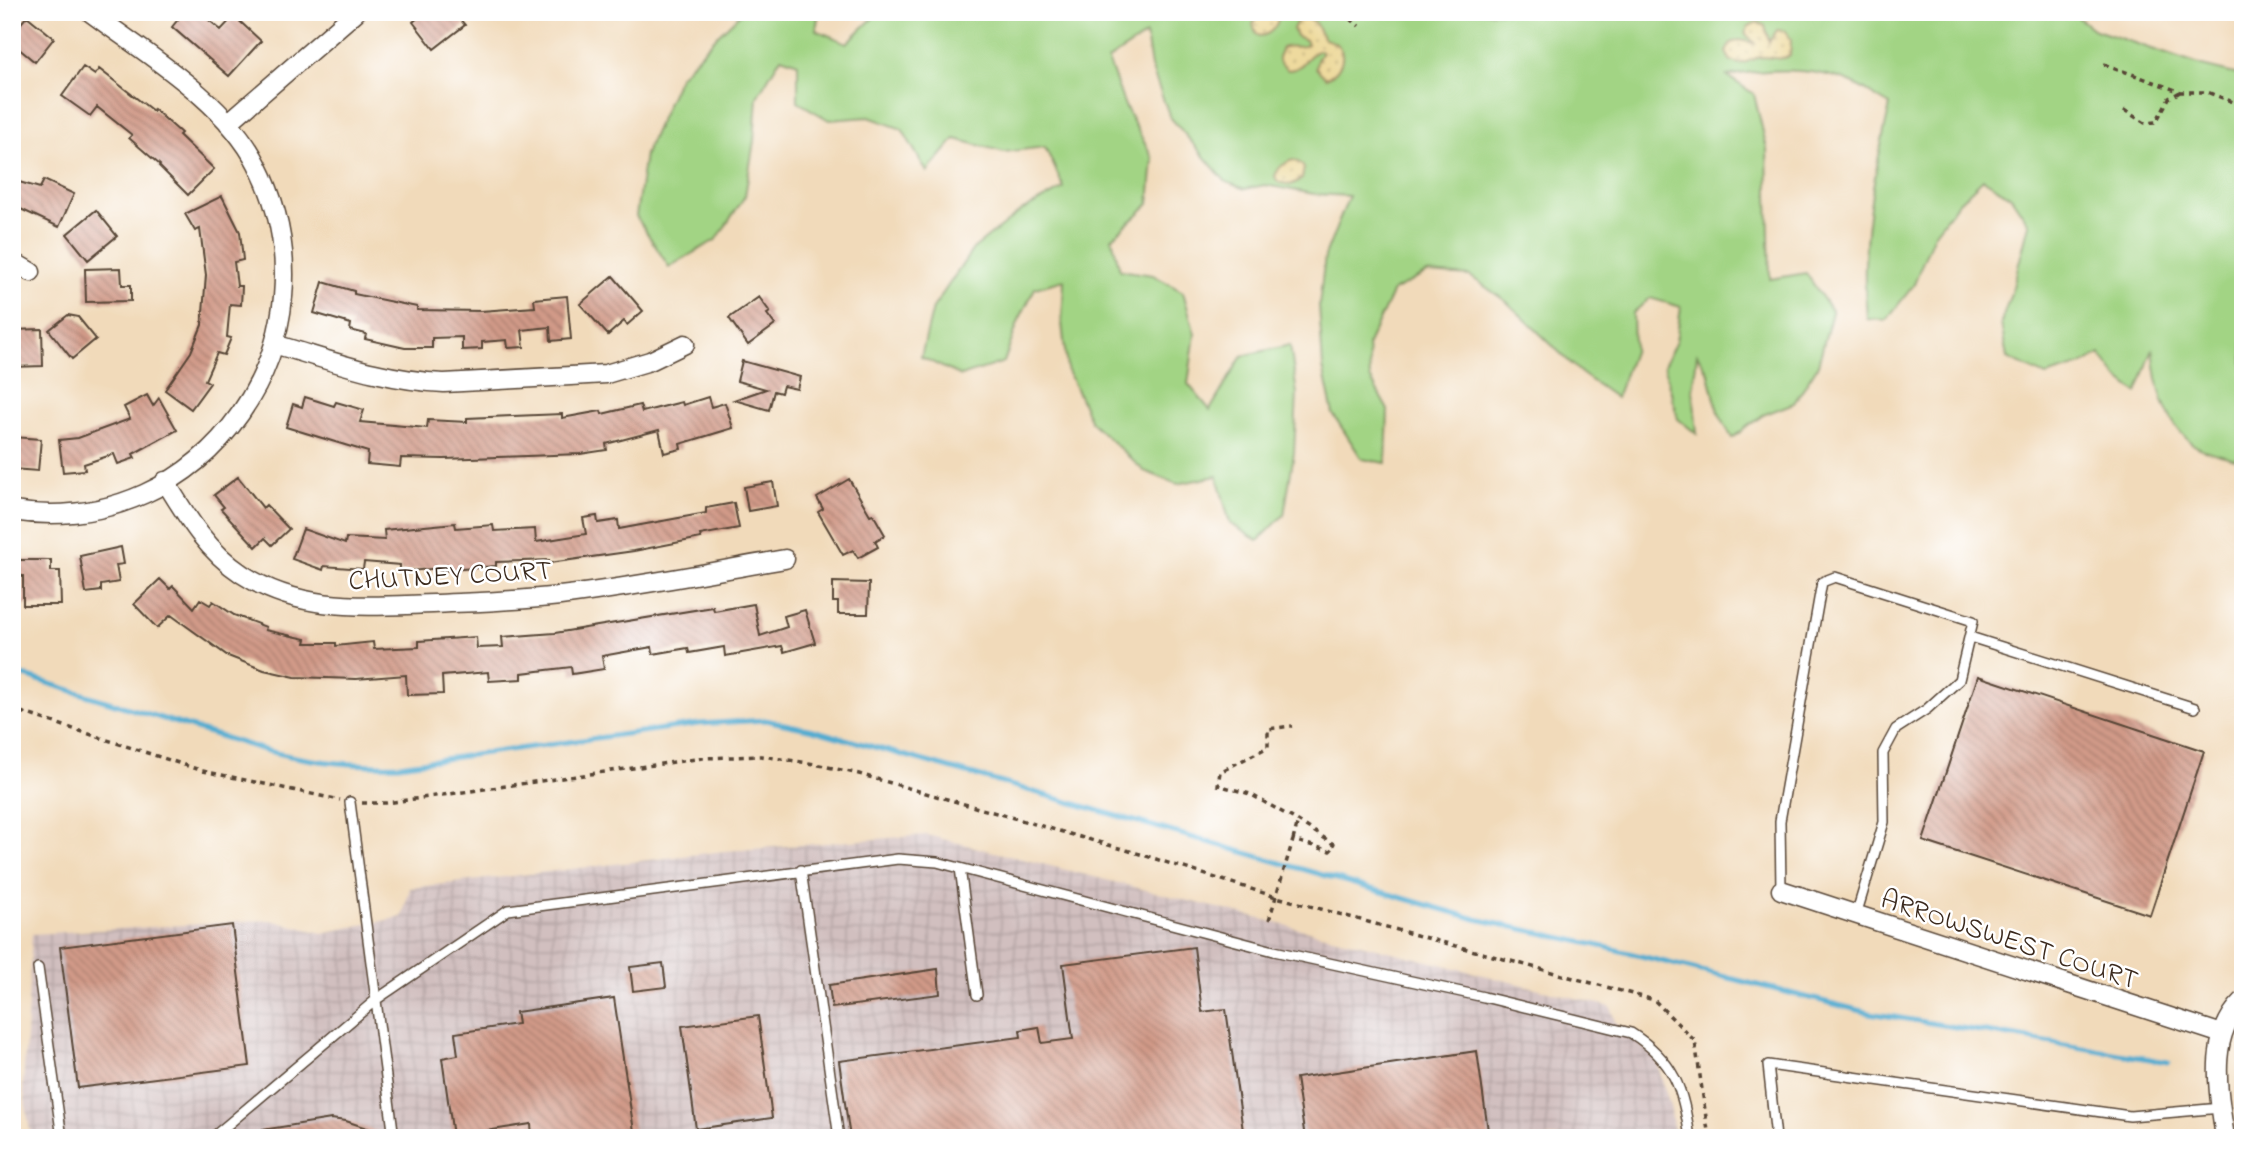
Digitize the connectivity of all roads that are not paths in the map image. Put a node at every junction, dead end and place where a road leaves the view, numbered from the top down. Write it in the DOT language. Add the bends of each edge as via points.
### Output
graph roads {
  1 [pos="90,12"];
  2 [pos="356,12"];
  3 [pos="228,123"];
  4 [pos="12,261"];
  5 [pos="31,272"];
  6 [pos="274,344"];
  7 [pos="685,344"];
  8 [pos="166,481"];
  9 [pos="12,511"];
  10 [pos="785,559"];
  11 [pos="1970,637"];
  12 [pos="2194,708"];
  13 [pos="350,802"];
  14 [pos="960,868"];
  15 [pos="801,870"];
  16 [pos="1782,890"];
  17 [pos="1856,915"];
  18 [pos="38,968"];
  19 [pos="977,995"];
  20 [pos="377,999"];
  21 [pos="2243,1001"];
  22 [pos="2222,1034"];
  23 [pos="2221,1108"];
  24 [pos="62,1138"];
  25 [pos="212,1138"];
  26 [pos="394,1138"];
  27 [pos="839,1138"];
  28 [pos="1690,1138"];
  29 [pos="1776,1138"];
  30 [pos="2225,1138"];
  1 -- 3 [label="street" via="203,98"];
  2 -- 3 [label="street"];
  3 -- 6 [label="street" via="257,164 283,239 284,291"];
  4 -- 5 [label="street"];
  6 -- 7 [label="street" via="373,373 443,383 606,374"];
  6 -- 8 [label="street" via="265,372 239,419 204,456"];
  8 -- 9 [label="street" via="126,501 79,512"];
  8 -- 10 [label="street, CHUTNEY COURT" via="200,535 221,558 284,594 330,606 538,598"];
  11 -- 12 [label="lane"];
  11 -- 16 [label="lane" via="1973,621 1835,577 1822,582 1780,821"];
  11 -- 17 [label="lane" via="1959,681 1896,729 1883,753 1884,822"];
  13 -- 20 [label="lane"];
  14 -- 15 [label="lane" via="898,859"];
  14 -- 19 [label="lane"];
  14 -- 28 [label="lane" via="1268,949 1631,1033 1650,1045 1672,1072 1685,1104"];
  15 -- 20 [label="lane" via="508,911"];
  15 -- 27 [label="lane"];
  16 -- 17 [label="street, ARROWSWEST COURT"];
  17 -- 22 [label="street, ARROWSWEST COURT"];
  18 -- 24 [label="lane"];
  20 -- 25 [label="lane"];
  20 -- 26 [label="lane"];
  21 -- 22 [label="street"];
  22 -- 23 [label="street" via="2218,1066"];
  23 -- 29 [label="lane" via="2130,1116 1768,1065"];
  23 -- 30 [label="street"];
}
